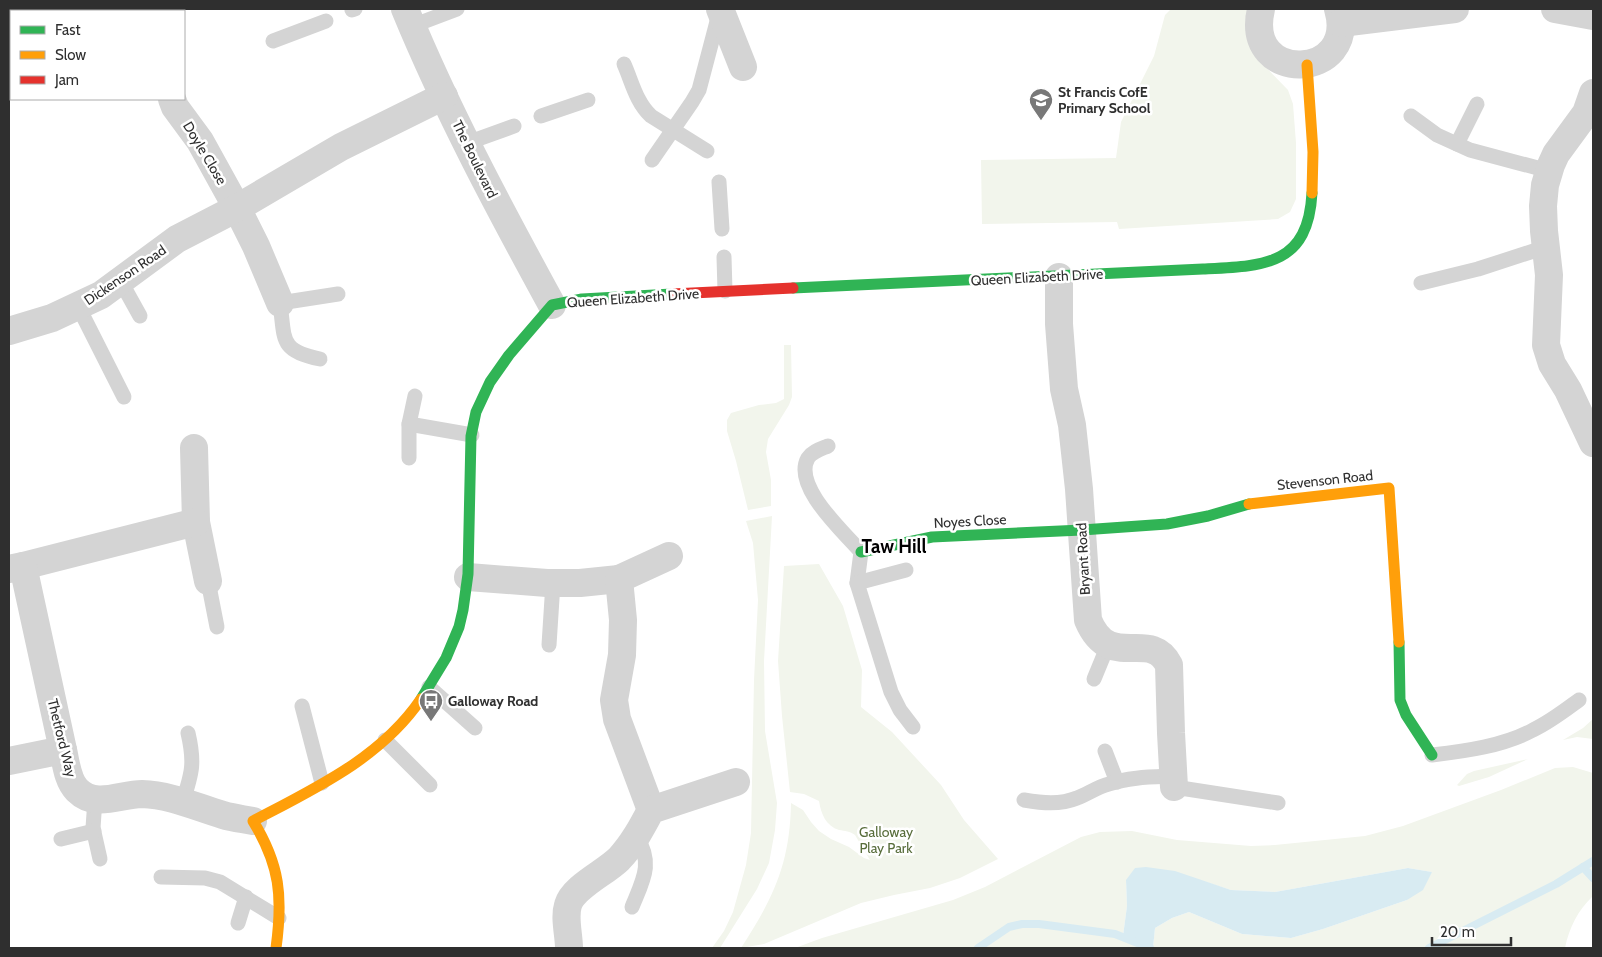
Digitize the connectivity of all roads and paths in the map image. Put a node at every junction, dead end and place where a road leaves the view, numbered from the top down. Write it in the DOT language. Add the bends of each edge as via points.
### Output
graph roads {
  1 [pos="457,9"];
  2 [pos="1261,9"];
  3 [pos="1453,9"];
  4 [pos="1556,9"];
  5 [pos="720,10"];
  6 [pos="1339,16"];
  7 [pos="1593,16"];
  8 [pos="409,17"];
  9 [pos="326,21"];
  10 [pos="273,40"];
  11 [pos="624,64"];
  12 [pos="1307,65"];
  13 [pos="743,67"];
  14 [pos="1593,93"];
  15 [pos="444,96"];
  16 [pos="172,100"];
  17 [pos="588,100"];
  18 [pos="1477,104"];
  19 [pos="541,116"];
  20 [pos="1411,116"];
  21 [pos="514,126"];
  22 [pos="672,130"];
  23 [pos="467,143"];
  24 [pos="1457,144"];
  25 [pos="706,151"];
  26 [pos="652,160"];
  27 [pos="1550,171"];
  28 [pos="719,182"];
  29 [pos="236,208"];
  30 [pos="722,229"];
  31 [pos="1546,247"];
  32 [pos="724,257"];
  33 [pos="1059,277"];
  34 [pos="120,280"];
  35 [pos="1420,283"];
  36 [pos="725,291"];
  37 [pos="338,294"];
  38 [pos="280,303"];
  39 [pos="552,304"];
  40 [pos="78,306"];
  41 [pos="140,316"];
  42 [pos="9,331"];
  43 [pos="320,359"];
  44 [pos="124,396"];
  45 [pos="415,396"];
  46 [pos="410,424"];
  47 [pos="472,434"];
  48 [pos="1593,443"];
  49 [pos="828,446"];
  50 [pos="194,448"];
  51 [pos="409,458"];
  52 [pos="196,522"];
  53 [pos="1082,530"];
  54 [pos="861,552"];
  55 [pos="669,556"];
  56 [pos="16,567"];
  57 [pos="906,570"];
  58 [pos="468,577"];
  59 [pos="619,579"];
  60 [pos="208,581"];
  61 [pos="553,583"];
  62 [pos="857,583"];
  63 [pos="217,627"];
  64 [pos="549,645"];
  65 [pos="1108,645"];
  66 [pos="1094,679"];
  67 [pos="429,687"];
  68 [pos="1578,700"];
  69 [pos="302,706"];
  70 [pos="913,727"];
  71 [pos="475,728"];
  72 [pos="188,733"];
  73 [pos="385,740"];
  74 [pos="63,750"];
  75 [pos="1105,751"];
  76 [pos="1432,755"];
  77 [pos="9,761"];
  78 [pos="1174,781"];
  79 [pos="736,782"];
  80 [pos="1117,782"];
  81 [pos="322,783"];
  82 [pos="430,785"];
  83 [pos="96,799"];
  84 [pos="1024,800"];
  85 [pos="183,801"];
  86 [pos="1278,803"];
  87 [pos="651,810"];
  88 [pos="253,821"];
  89 [pos="94,831"];
  90 [pos="636,836"];
  91 [pos="61,839"];
  92 [pos="100,859"];
  93 [pos="161,877"];
  94 [pos="246,897"];
  95 [pos="632,907"];
  96 [pos="279,918"];
  97 [pos="238,923"];
  98 [pos="276,948"];
  99 [pos="570,948"];
  1 -- 8 [label="lane"];
  2 -- 12 [label="street" via="1258,22 1266,48 1288,64"];
  3 -- 6 [label="street"];
  4 -- 7 [label="street"];
  5 -- 13 [label="street"];
  5 -- 22 [label="lane" via="698,90"];
  6 -- 12 [label="street" via="1340,33 1335,46 1327,56"];
  8 -- 15 [label="street, The Boulevard"];
  9 -- 10 [label="lane"];
  11 -- 22 [label="lane" via="643,109"];
  12 -- 33 [label="street, Queen Elizabeth Drive" via="1311,196 1305,231 1293,249 1261,264"];
  14 -- 27 [label="street" via="1586,113 1556,154"];
  15 -- 23 [label="street, The Boulevard"];
  15 -- 29 [label="street, Dickenson Road" via="341,147"];
  16 -- 29 [label="street, Doyle Close"];
  17 -- 19 [label="lane"];
  18 -- 24 [label="lane"];
  20 -- 24 [label="lane" via="1437,135"];
  21 -- 23 [label="lane"];
  22 -- 25 [label="lane"];
  22 -- 26 [label="lane"];
  23 -- 39 [label="street, The Boulevard"];
  24 -- 27 [label="lane"];
  27 -- 31 [label="street" via="1543,206"];
  28 -- 30 [label="lane"];
  29 -- 34 [label="street, Dickenson Road" via="177,239"];
  29 -- 38 [label="street"];
  31 -- 35 [label="lane"];
  31 -- 48 [label="street" via="1549,275 1547,350"];
  32 -- 36 [label="lane"];
  33 -- 36 [label="street, Queen Elizabeth Drive"];
  33 -- 53 [label="street, Bryant Road" via="1064,389 1072,425"];
  34 -- 40 [label="street, Dickenson Road" via="101,295"];
  34 -- 41 [label="lane"];
  36 -- 39 [label="street, Queen Elizabeth Drive"];
  37 -- 38 [label="lane"];
  38 -- 43 [label="lane" via="286,343 297,353"];
  39 -- 47 [label="street, Queen Elizabeth Drive" via="503,364 484,393 475,414"];
  40 -- 42 [label="street, Dickenson Road"];
  40 -- 44 [label="lane"];
  45 -- 46 [label="lane"];
  46 -- 47 [label="lane"];
  46 -- 51 [label="lane"];
  47 -- 58 [label="street, Queen Elizabeth Drive"];
  49 -- 54 [label="lane" via="809,456 807,483 816,500"];
  50 -- 52 [label="street"];
  52 -- 56 [label="street, Thetford Way"];
  52 -- 60 [label="street"];
  53 -- 54 [label="street, Noyes Close" via="932,537"];
  53 -- 65 [label="street, Bryant Road" via="1088,620 1092,631"];
  53 -- 76 [label="street, Stevenson Road" via="1167,524 1242,505 1388,488 1400,700"];
  54 -- 62 [label="lane"];
  55 -- 59 [label="street"];
  56 -- 74 [label="street, Thetford Way"];
  57 -- 62 [label="lane"];
  58 -- 61 [label="street"];
  58 -- 67 [label="street, Queen Elizabeth Drive" via="458,628"];
  59 -- 61 [label="street"];
  59 -- 87 [label="street" via="623,620 622,655 614,700 616,719"];
  60 -- 63 [label="lane"];
  61 -- 64 [label="lane"];
  62 -- 70 [label="lane" via="891,692"];
  65 -- 66 [label="lane"];
  65 -- 78 [label="street" via="1118,649 1146,648 1161,654 1168,665"];
  67 -- 71 [label="lane"];
  67 -- 73 [label="street, Queen Elizabeth Drive"];
  68 -- 76 [label="lane" via="1532,731 1498,744"];
  69 -- 81 [label="lane"];
  72 -- 85 [label="lane" via="193,763"];
  73 -- 81 [label="street, Queen Elizabeth Drive"];
  73 -- 82 [label="lane"];
  74 -- 77 [label="street"];
  74 -- 83 [label="street, Thetford Way" via="71,781 77,790"];
  75 -- 80 [label="lane"];
  78 -- 80 [label="lane" via="1136,778"];
  78 -- 86 [label="lane"];
  79 -- 87 [label="street"];
  80 -- 84 [label="lane" via="1065,802 1047,804"];
  81 -- 88 [label="street, Queen Elizabeth Drive"];
  83 -- 85 [label="street" via="139,794"];
  83 -- 89 [label="lane"];
  85 -- 88 [label="street"];
  87 -- 90 [label="street"];
  88 -- 96 [label="street" via="270,851 276,873"];
  89 -- 91 [label="lane"];
  89 -- 92 [label="lane"];
  90 -- 95 [label="lane" via="646,857 646,867"];
  90 -- 99 [label="street" via="618,860 580,888 571,899 567,913"];
  93 -- 94 [label="lane" via="205,878 220,882"];
  94 -- 96 [label="lane"];
  94 -- 97 [label="lane"];
  96 -- 98 [label="street"];
}
